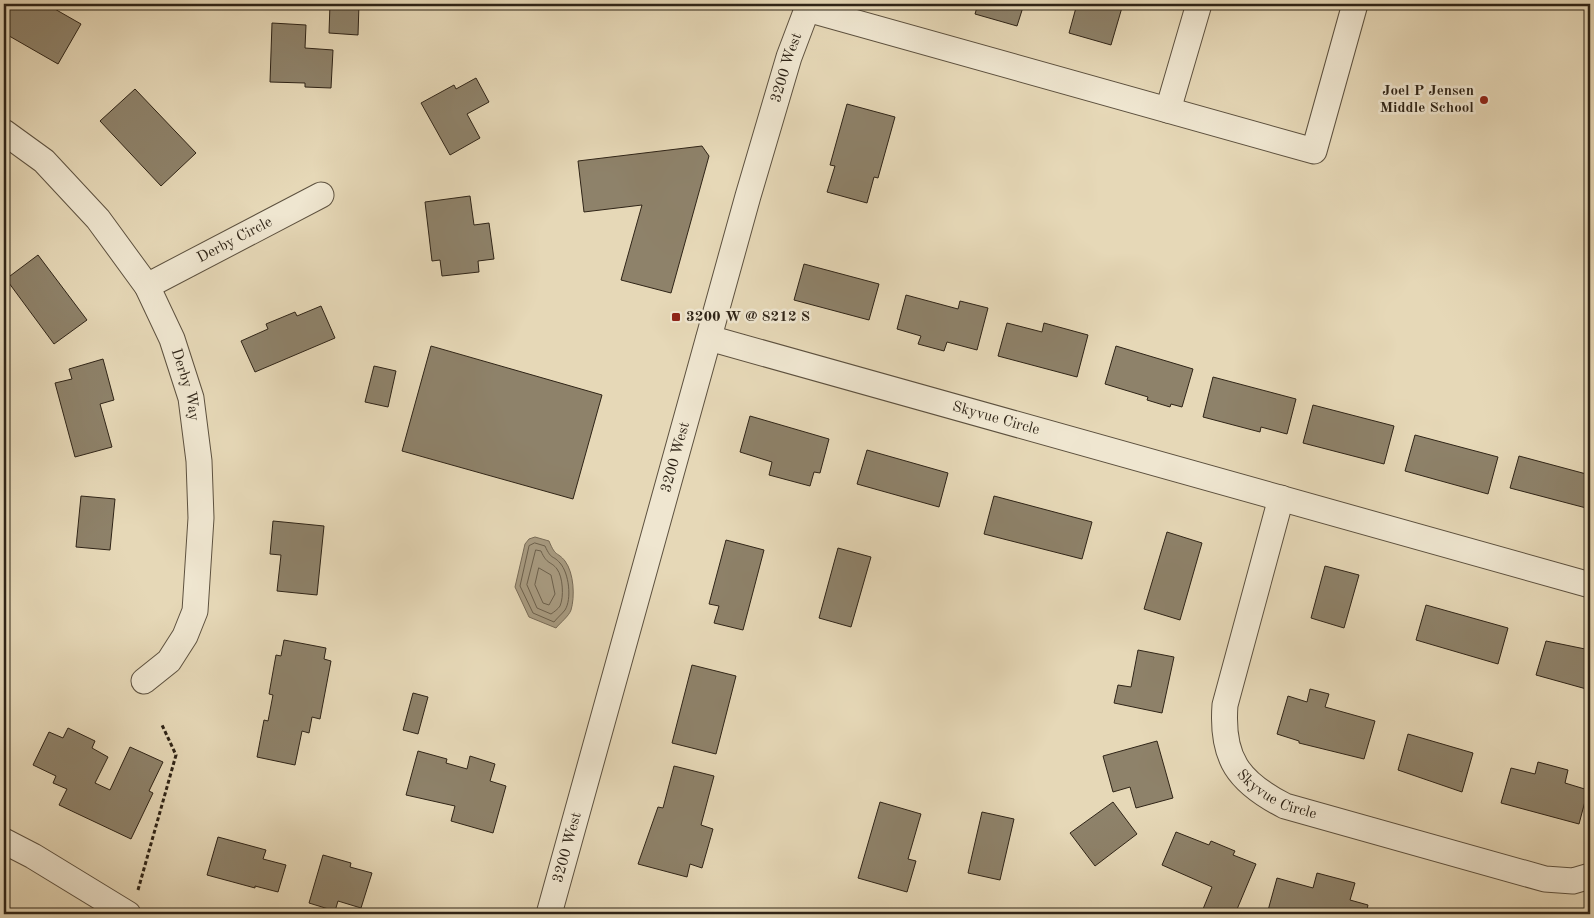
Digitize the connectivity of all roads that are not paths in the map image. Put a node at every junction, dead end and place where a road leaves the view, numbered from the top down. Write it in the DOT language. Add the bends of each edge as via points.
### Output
graph roads {
  1 [pos="1199,4"];
  2 [pos="1355,4"];
  3 [pos="808,7"];
  4 [pos="1168,110"];
  5 [pos="4,132"];
  6 [pos="321,194"];
  7 [pos="148,286"];
  8 [pos="709,338"];
  9 [pos="1281,498"];
  10 [pos="1590,585"];
  11 [pos="144,682"];
  12 [pos="4,841"];
  13 [pos="1590,876"];
  14 [pos="128,914"];
  15 [pos="549,914"];
  1 -- 4 [label="street"];
  2 -- 4 [label="street" via="1314,150"];
  3 -- 4 [label="street"];
  3 -- 8 [label="street, 3200 West" via="789,57"];
  5 -- 7 [label="street, Derby Way" via="44,161 98,218"];
  6 -- 7 [label="street, Derby Circle"];
  7 -- 11 [label="street, Derby Way" via="172,339 191,398 199,461 201,518 195,611 185,636 169,661"];
  8 -- 9 [label="street, Skyvue Circle"];
  8 -- 15 [label="street, 3200 West"];
  9 -- 10 [label="street, Skyvue Circle"];
  9 -- 13 [label="street, Skyvue Circle" via="1225,705 1223,730 1228,753 1250,785 1285,806 1544,879 1573,881"];
  12 -- 14 [label="street"];
}
